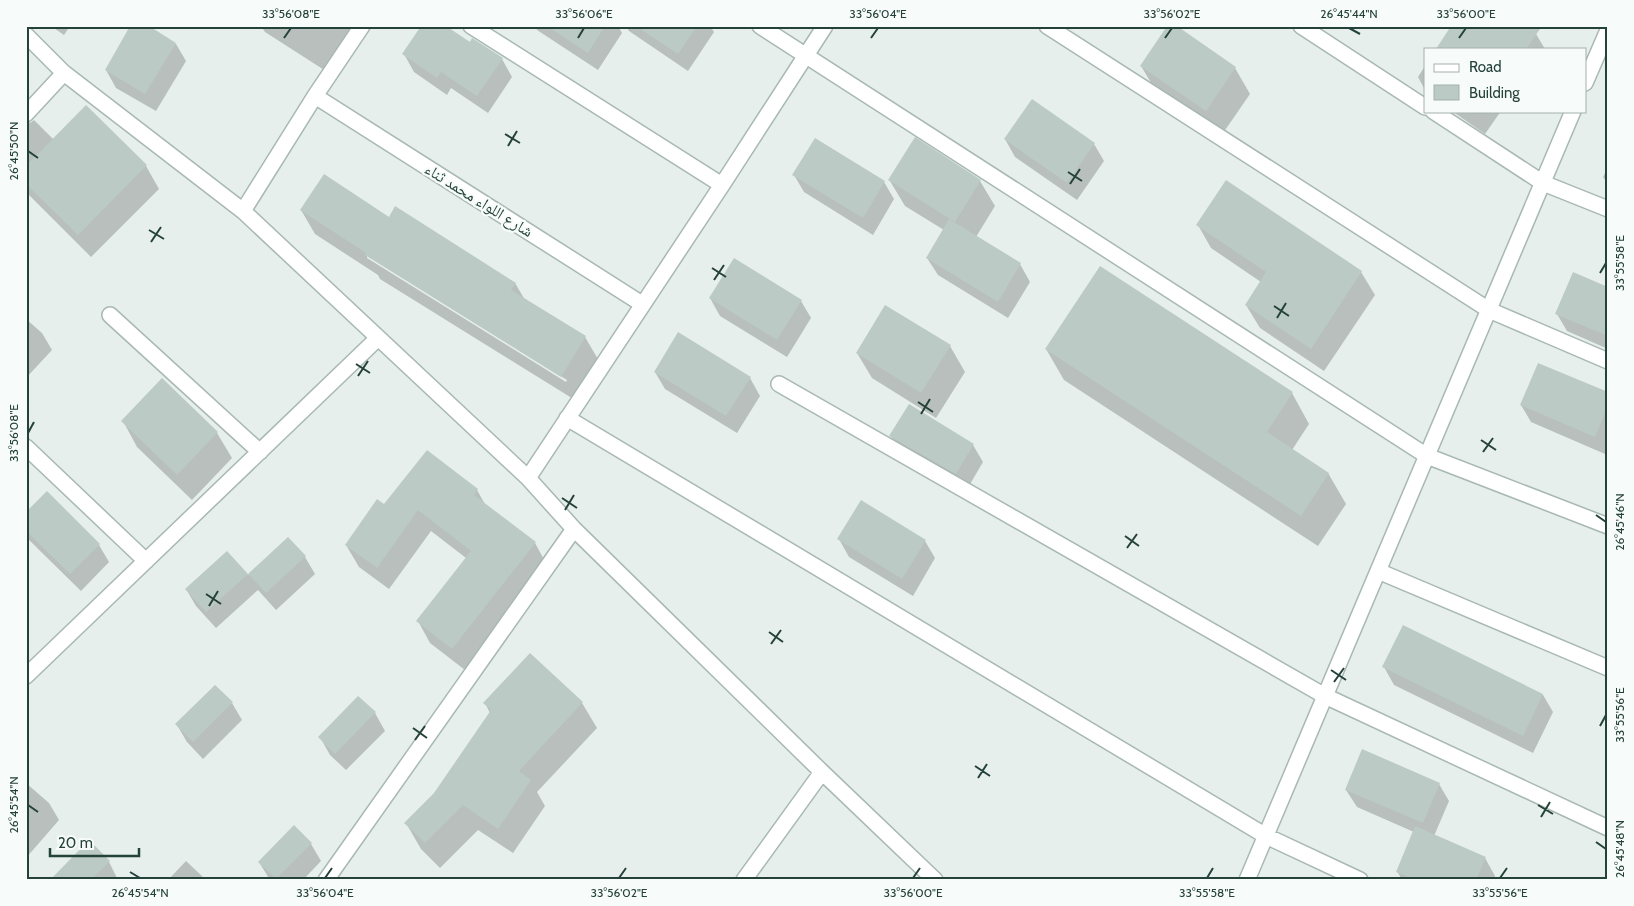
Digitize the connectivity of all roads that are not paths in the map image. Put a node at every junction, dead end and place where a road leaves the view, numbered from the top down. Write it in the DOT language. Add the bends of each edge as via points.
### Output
graph roads {
  1 [pos="362,26"];
  2 [pos="472,26"];
  3 [pos="760,26"];
  4 [pos="825,26"];
  5 [pos="1047,26"];
  6 [pos="1301,26"];
  7 [pos="1608,30"];
  8 [pos="26,35"];
  9 [pos="806,55"];
  10 [pos="64,73"];
  11 [pos="1586,81"];
  12 [pos="316,96"];
  13 [pos="1424,105"];
  14 [pos="1434,112"];
  15 [pos="1573,112"];
  16 [pos="26,114"];
  17 [pos="1543,183"];
  18 [pos="722,185"];
  19 [pos="1608,209"];
  20 [pos="243,211"];
  21 [pos="642,304"];
  22 [pos="1489,310"];
  23 [pos="110,315"];
  24 [pos="378,338"];
  25 [pos="1608,361"];
  26 [pos="779,384"];
  27 [pos="567,418"];
  28 [pos="26,447"];
  29 [pos="260,452"];
  30 [pos="1427,456"];
  31 [pos="528,478"];
  32 [pos="1608,526"];
  33 [pos="574,529"];
  34 [pos="146,561"];
  35 [pos="1378,571"];
  36 [pos="1608,668"];
  37 [pos="26,676"];
  38 [pos="1325,696"];
  39 [pos="822,772"];
  40 [pos="1608,828"];
  41 [pos="1266,836"];
  42 [pos="326,880"];
  43 [pos="744,880"];
  44 [pos="935,880"];
  45 [pos="1247,880"];
  46 [pos="1360,880"];
  1 -- 12 [label="street"];
  2 -- 18 [label="street"];
  3 -- 9 [label="street"];
  4 -- 9 [label="street"];
  5 -- 22 [label="street"];
  6 -- 13 [label="street"];
  7 -- 11 [label="street"];
  8 -- 10 [label="street"];
  9 -- 18 [label="street"];
  9 -- 30 [label="street"];
  10 -- 16 [label="street"];
  10 -- 20 [label="street"];
  12 -- 20 [label="street"];
  12 -- 21 [label="street, شارع اللواء محمد ثناء"];
  14 -- 17 [label="street"];
  15 -- 17 [label="street"];
  17 -- 19 [label="street"];
  17 -- 22 [label="street"];
  18 -- 21 [label="street"];
  20 -- 24 [label="street"];
  21 -- 27 [label="street"];
  22 -- 25 [label="street"];
  22 -- 30 [label="street"];
  23 -- 29 [label="street"];
  24 -- 29 [label="street"];
  24 -- 31 [label="street"];
  26 -- 38 [label="street"];
  27 -- 31 [label="street"];
  27 -- 41 [label="street"];
  28 -- 34 [label="street"];
  29 -- 34 [label="street"];
  30 -- 32 [label="street"];
  30 -- 35 [label="street"];
  31 -- 33 [label="street"];
  33 -- 39 [label="street"];
  33 -- 42 [label="street"];
  34 -- 37 [label="street"];
  35 -- 36 [label="street"];
  35 -- 38 [label="street"];
  38 -- 40 [label="street"];
  38 -- 41 [label="street"];
  39 -- 43 [label="street"];
  39 -- 44 [label="street"];
  41 -- 45 [label="street"];
  41 -- 46 [label="street"];
}
